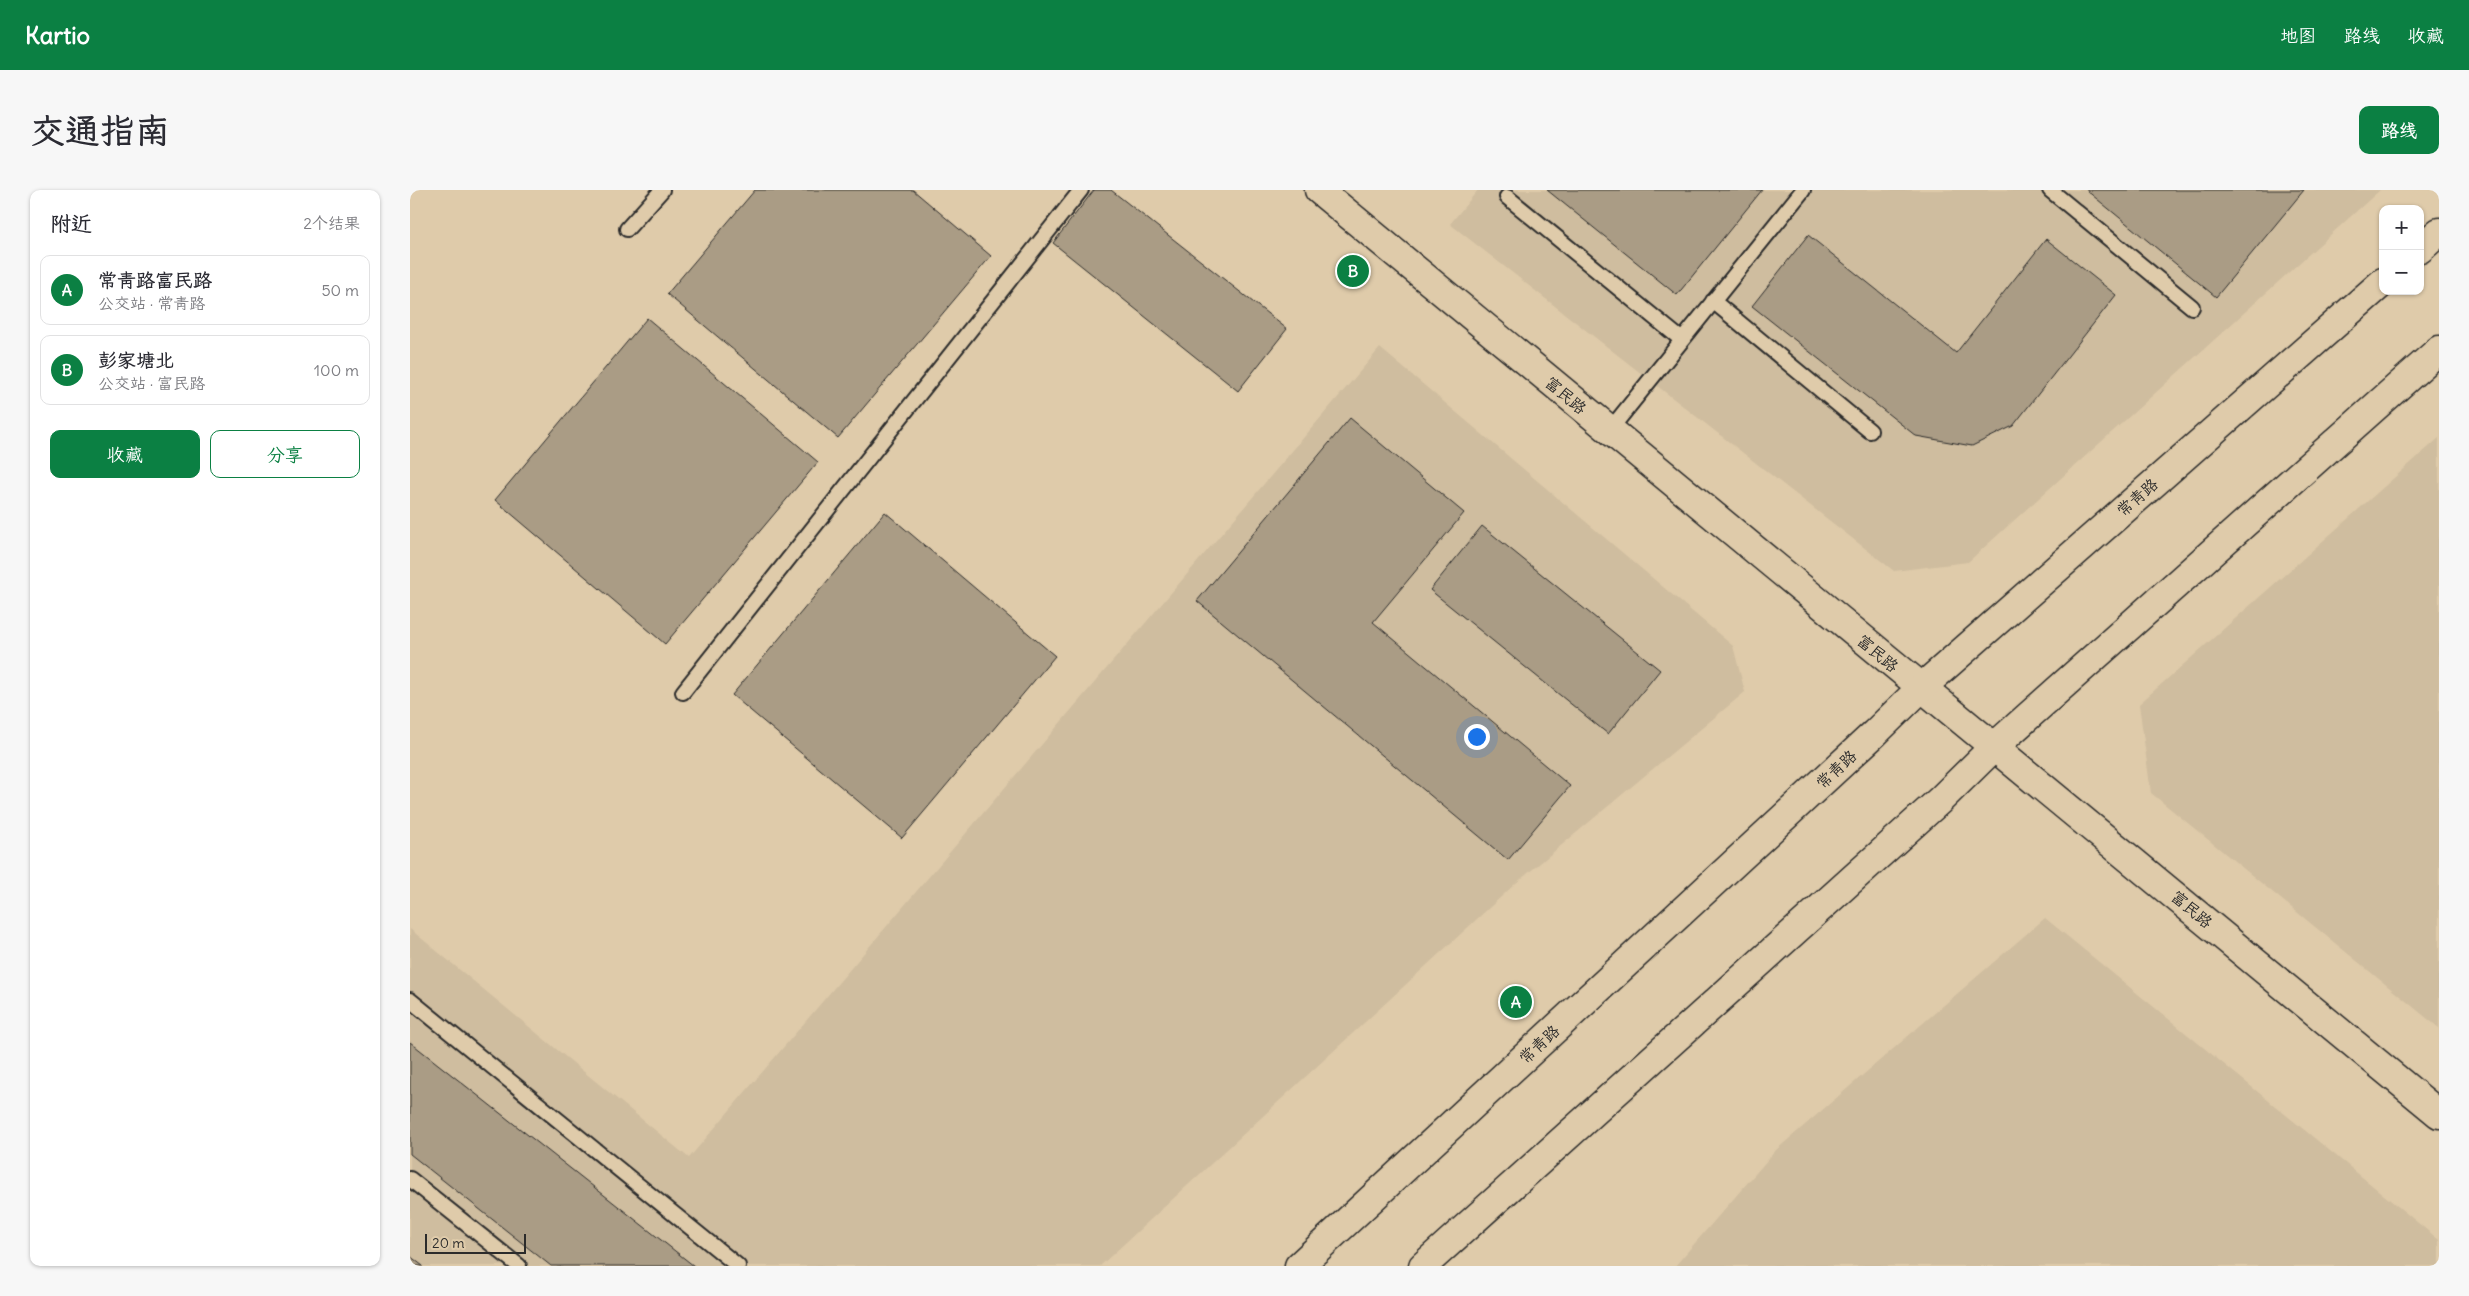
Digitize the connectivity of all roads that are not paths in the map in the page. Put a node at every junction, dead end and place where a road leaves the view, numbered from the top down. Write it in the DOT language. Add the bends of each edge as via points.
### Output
graph roads {
  1 [pos="662,190"];
  2 [pos="1081,190"];
  3 [pos="1319,190"];
  4 [pos="1803,190"];
  5 [pos="2050,190"];
  6 [pos="1507,197"];
  7 [pos="627,230"];
  8 [pos="2439,232"];
  9 [pos="2424,245"];
  10 [pos="2379,286"];
  11 [pos="1713,302"];
  12 [pos="2192,307"];
  13 [pos="1682,340"];
  14 [pos="2439,350"];
  15 [pos="1609,431"];
  16 [pos="1870,432"];
  17 [pos="1921,688"];
  18 [pos="683,692"];
  19 [pos="1995,746"];
  20 [pos="410,1000"];
  21 [pos="2439,1114"];
  22 [pos="410,1179"];
  23 [pos="519,1266"];
  24 [pos="738,1266"];
  25 [pos="1299,1266"];
  26 [pos="1423,1266"];
  1 -- 7 [label="lane"];
  2 -- 18 [label="lane"];
  3 -- 15 [label="main road, 富民路"];
  4 -- 11 [label="lane"];
  5 -- 12 [label="lane"];
  6 -- 13 [label="lane"];
  8 -- 9 [label="main road"];
  10 -- 17 [label="main road, 常青路"];
  11 -- 13 [label="lane"];
  11 -- 16 [label="lane"];
  13 -- 15 [label="lane"];
  14 -- 19 [label="main road"];
  15 -- 17 [label="main road, 富民路"];
  17 -- 19 [label="main road, 富民路"];
  17 -- 25 [label="main road, 常青路"];
  19 -- 21 [label="main road, 富民路"];
  19 -- 26 [label="main road" via="1932,808"];
  20 -- 24 [label="lane"];
  22 -- 23 [label="lane"];
}
